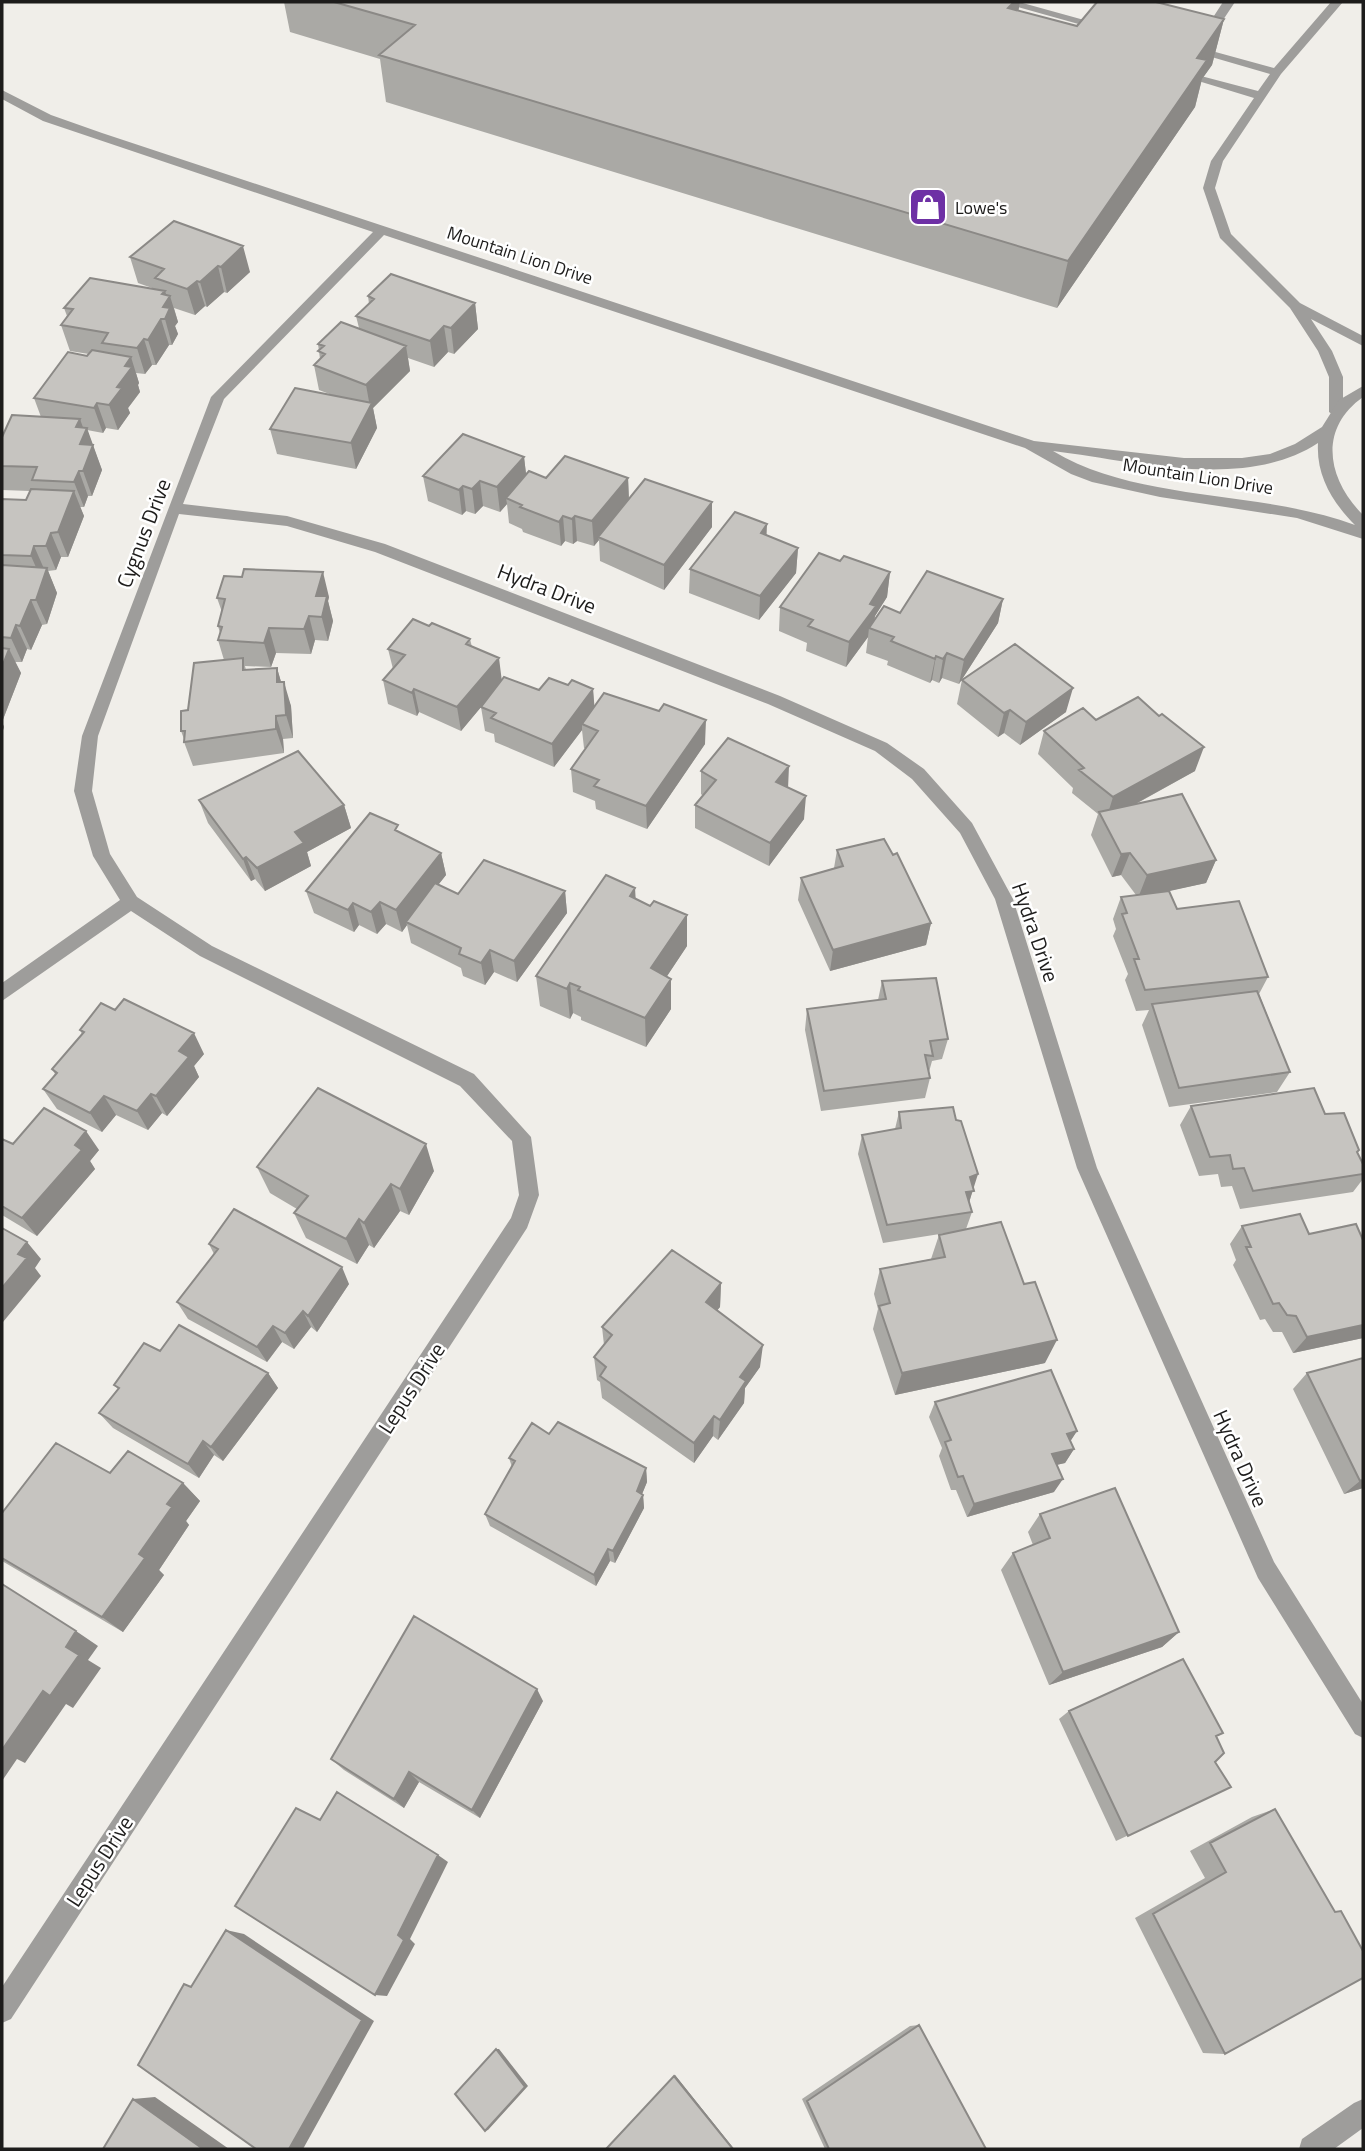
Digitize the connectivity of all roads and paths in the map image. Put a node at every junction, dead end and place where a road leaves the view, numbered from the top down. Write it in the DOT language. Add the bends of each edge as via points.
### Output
graph roads {
  1 [pos="1006,2"];
  2 [pos="1229,2"];
  3 [pos="1338,2"];
  4 [pos="1027,7"];
  5 [pos="1043,23"];
  6 [pos="1116,30"];
  7 [pos="1174,45"];
  8 [pos="1197,51"];
  9 [pos="1277,72"];
  10 [pos="1201,80"];
  11 [pos="2,94"];
  12 [pos="1261,96"];
  13 [pos="381,231"];
  14 [pos="1296,305"];
  15 [pos="1363,342"];
  16 [pos="1363,390"];
  17 [pos="1336,412"];
  18 [pos="1327,430"];
  19 [pos="1030,444"];
  20 [pos="174,508"];
  21 [pos="1363,524"];
  22 [pos="1363,534"];
  23 [pos="131,902"];
  24 [pos="2,993"];
  25 [pos="1363,1726"];
  26 [pos="2,2010"];
  27 [pos="1363,2112"];
  28 [pos="1312,2149"];
  1 -- 4 [label="street"];
  2 -- 8 [label="street"];
  3 -- 9 [label="street"];
  4 -- 5 [label="street"];
  4 -- 6 [label="street"];
  7 -- 8 [label="street"];
  8 -- 9 [label="street"];
  9 -- 12 [label="street"];
  10 -- 12 [label="street"];
  11 -- 13 [label="street, Mountain Lion Drive" via="47,118"];
  12 -- 14 [label="street" via="1217,161 1209,188 1225,235"];
  13 -- 19 [label="street, Mountain Lion Drive"];
  13 -- 20 [label="street, Cygnus Drive" via="218,397"];
  14 -- 15 [label="street"];
  14 -- 17 [label="lane" via="1336,377"];
  16 -- 17 [label="street"];
  17 -- 18 [label="street"];
  18 -- 19 [label="street, Mountain Lion Drive" via="1303,447 1272,459 1224,463 1156,460"];
  18 -- 21 [label="street" via="1324,457 1333,488"];
  19 -- 22 [label="street, Mountain Lion Drive" via="1089,476 1283,509"];
  20 -- 23 [label="street, Cygnus Drive" via="90,736 83,791 102,856"];
  20 -- 25 [label="street, Hydra Drive" via="287,521 380,548 774,700 881,747 918,774 966,828 1004,899 1087,1168 1266,1570"];
  23 -- 24 [label="street"];
  23 -- 26 [label="street, Lepus Drive" via="206,951 467,1080 521,1138 529,1195 520,1222"];
  27 -- 28 [label="street"];
}
